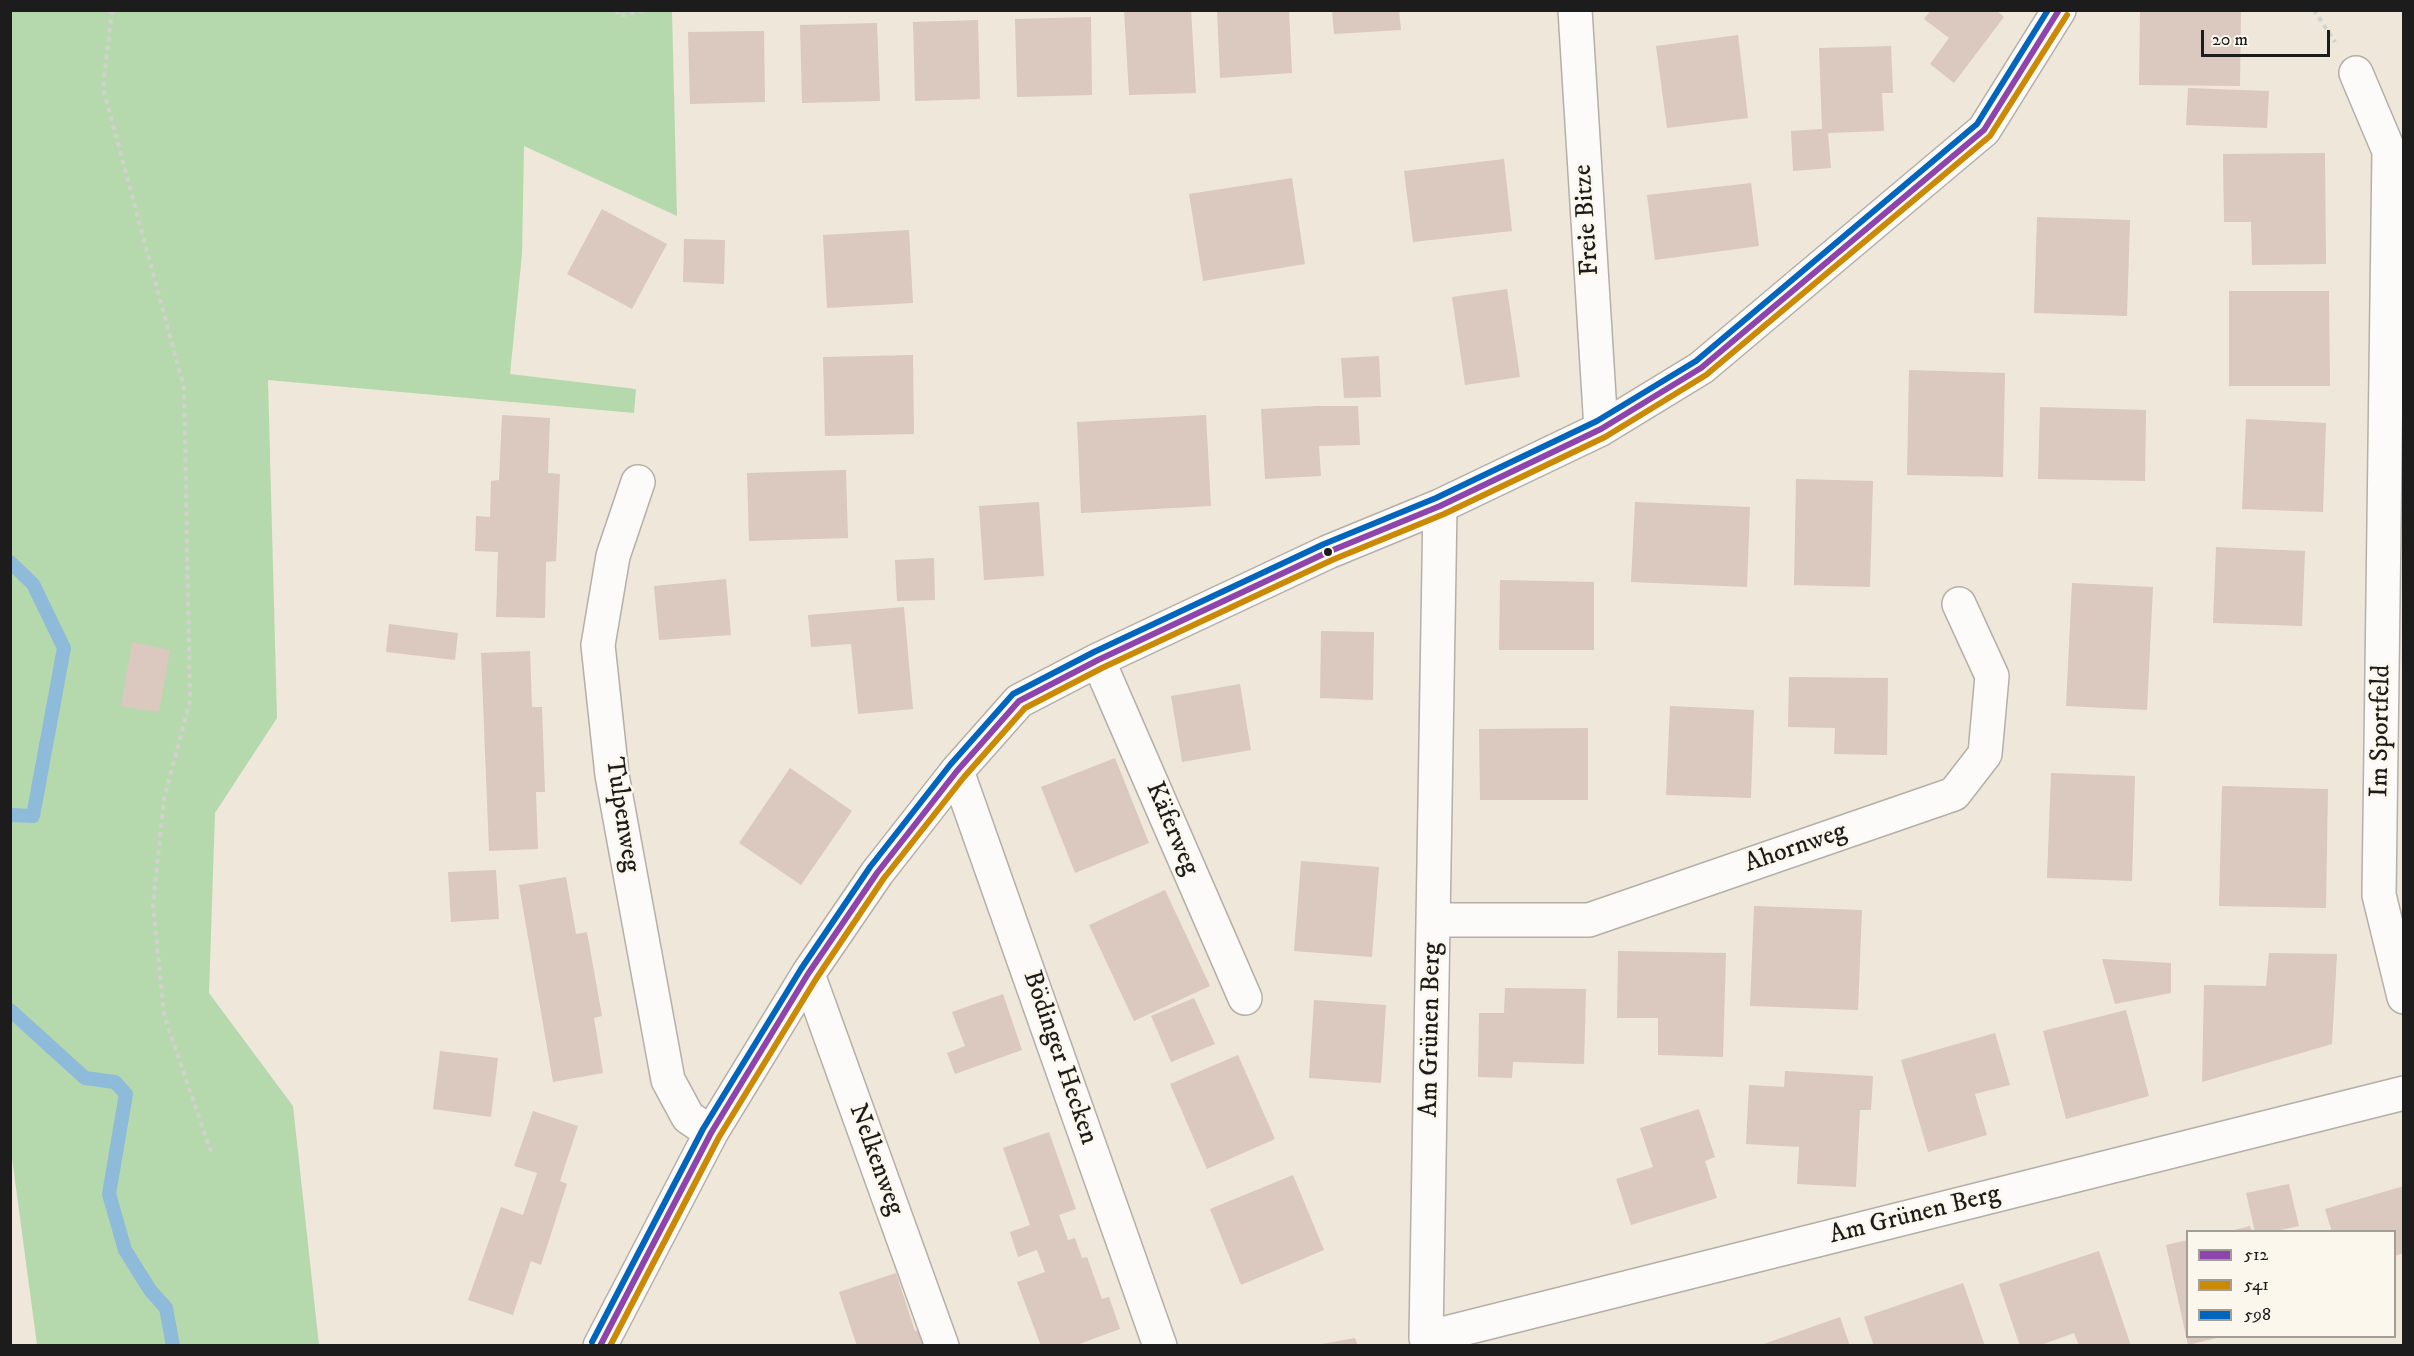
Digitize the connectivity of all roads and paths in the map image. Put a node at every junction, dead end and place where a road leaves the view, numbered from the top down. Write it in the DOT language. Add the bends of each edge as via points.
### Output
graph roads {
  1 [pos="112,10"];
  2 [pos="616,10"];
  3 [pos="647,10"];
  4 [pos="1575,10"];
  5 [pos="2059,10"];
  6 [pos="2356,73"];
  7 [pos="1601,429"];
  8 [pos="638,482"];
  9 [pos="1440,506"];
  10 [pos="1959,604"];
  11 [pos="1098,660"];
  12 [pos="957,771"];
  13 [pos="1434,920"];
  14 [pos="808,974"];
  15 [pos="2403,997"];
  16 [pos="1245,998"];
  17 [pos="2403,1094"];
  18 [pos="711,1133"];
  19 [pos="212,1155"];
  20 [pos="1427,1342"];
  21 [pos="600,1346"];
  22 [pos="942,1346"];
  23 [pos="1160,1346"];
  1 -- 19 [label="path" via="103,88 184,388 190,701 164,799 153,905 164,1015"];
  2 -- 3 [label="path" via="619,16"];
  4 -- 7 [label="street, Freie Bitze"];
  5 -- 7 [label="street" via="1984,130 1701,368"];
  6 -- 15 [label="street, Im Sportfeld" via="2389,151 2379,895"];
  7 -- 9 [label="street"];
  8 -- 18 [label="street, Tulpenweg" via="613,556 598,645 612,776 668,1080 688,1118"];
  9 -- 11 [label="street" via="1328,552"];
  9 -- 13 [label="street, Am Grünen Berg"];
  10 -- 13 [label="street, Ahornweg" via="1992,676 1985,754 1954,794 1589,920"];
  11 -- 12 [label="street" via="1019,701"];
  11 -- 16 [label="street, Käferweg"];
  12 -- 14 [label="street" via="878,873"];
  12 -- 23 [label="street, Bödinger Hecken"];
  13 -- 20 [label="street, Am Grünen Berg"];
  14 -- 18 [label="street"];
  14 -- 22 [label="street, Nelkenweg"];
  17 -- 20 [label="street, Am Grünen Berg"];
  18 -- 21 [label="street"];
}
